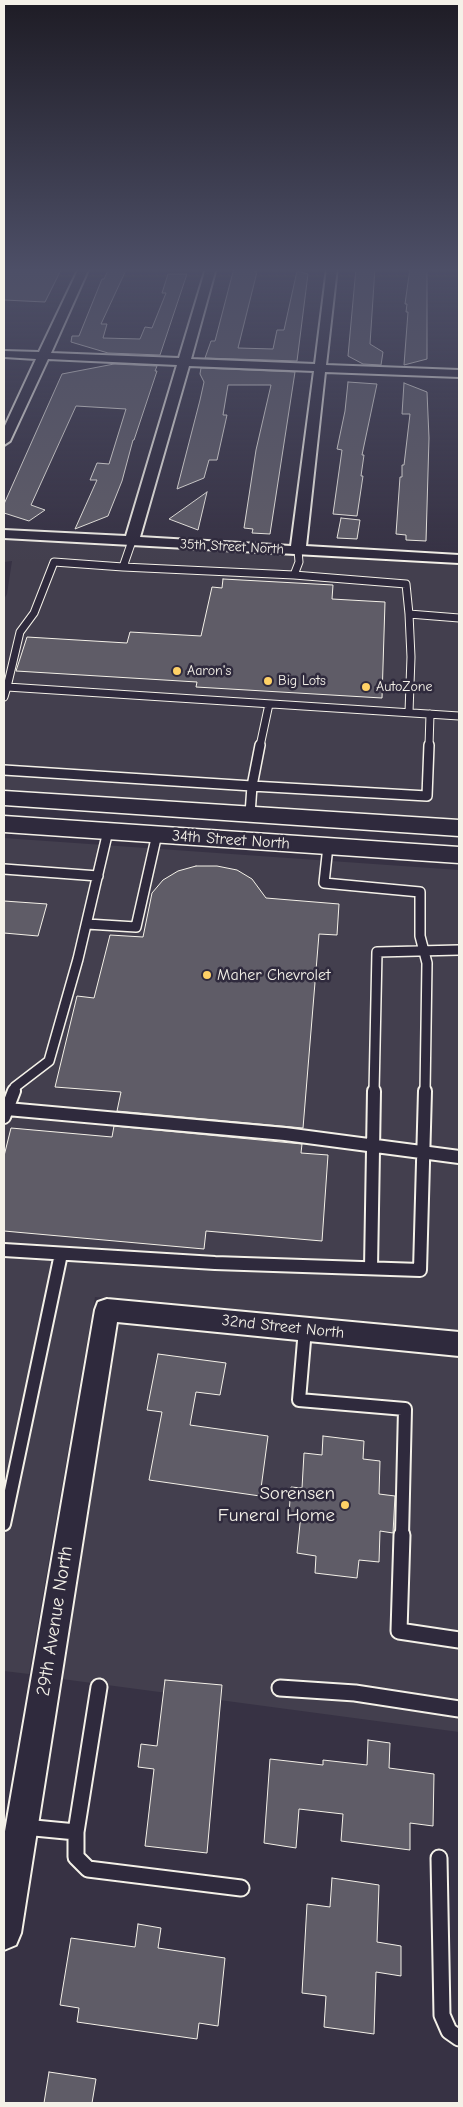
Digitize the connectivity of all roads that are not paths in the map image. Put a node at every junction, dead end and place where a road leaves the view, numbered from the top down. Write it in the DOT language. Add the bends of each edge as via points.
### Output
graph roads {
  1 [pos="39,366"];
  2 [pos="183,366"];
  3 [pos="283,366"];
  4 [pos="321,368"];
  5 [pos="459,374"];
  6 [pos="4,441"];
  7 [pos="4,534"];
  8 [pos="132,541"];
  9 [pos="298,550"];
  10 [pos="459,559"];
  11 [pos="123,566"];
  12 [pos="294,575"];
  13 [pos="409,614"];
  14 [pos="459,618"];
  15 [pos="7,686"];
  16 [pos="4,696"];
  17 [pos="269,704"];
  18 [pos="409,712"];
  19 [pos="430,714"];
  20 [pos="459,716"];
  21 [pos="4,770"];
  22 [pos="252,786"];
  23 [pos="4,798"];
  24 [pos="250,814"];
  25 [pos="4,824"];
  26 [pos="459,828"];
  27 [pos="108,831"];
  28 [pos="157,834"];
  29 [pos="328,846"];
  30 [pos="459,855"];
  31 [pos="4,870"];
  32 [pos="98,876"];
  33 [pos="86,924"];
  34 [pos="423,950"];
  35 [pos="459,950"];
  36 [pos="5,1113"];
  37 [pos="372,1146"];
  38 [pos="424,1153"];
  39 [pos="459,1157"];
  40 [pos="4,1250"];
  41 [pos="61,1254"];
  42 [pos="371,1268"];
  43 [pos="106,1310"];
  44 [pos="305,1329"];
  45 [pos="459,1344"];
  46 [pos="4,1524"];
  47 [pos="459,1640"];
  48 [pos="100,1686"];
  49 [pos="280,1688"];
  50 [pos="459,1709"];
  51 [pos="21,1827"];
  52 [pos="76,1832"];
  53 [pos="439,1858"];
  54 [pos="10,1859"];
  55 [pos="241,1888"];
  56 [pos="4,1933"];
  57 [pos="459,2038"];
  1 -- 6 [label="street"];
  2 -- 8 [label="street"];
  3 -- 4 [label="street"];
  4 -- 5 [label="street"];
  4 -- 9 [label="street"];
  7 -- 8 [label="street, 35th Street North"];
  8 -- 9 [label="street, 35th Street North"];
  8 -- 11 [label="lane"];
  9 -- 10 [label="street, 35th Street North"];
  9 -- 12 [label="lane" via="299,562"];
  11 -- 12 [label="lane"];
  11 -- 15 [label="lane" via="54,562 34,613 20,632"];
  12 -- 13 [label="lane" via="406,584"];
  13 -- 14 [label="lane"];
  13 -- 18 [label="lane"];
  15 -- 16 [label="lane"];
  15 -- 17 [label="lane"];
  17 -- 18 [label="lane"];
  17 -- 22 [label="lane"];
  18 -- 19 [label="lane"];
  19 -- 20 [label="lane"];
  19 -- 22 [label="lane" via="427,796"];
  21 -- 22 [label="lane"];
  22 -- 24 [label="lane"];
  23 -- 24 [label="highway, 34th Street North"];
  24 -- 26 [label="highway, 34th Street North"];
  25 -- 27 [label="highway, 34th Street North"];
  27 -- 28 [label="highway, 34th Street North"];
  27 -- 32 [label="lane"];
  28 -- 29 [label="highway, 34th Street North"];
  28 -- 33 [label="lane" via="136,927"];
  29 -- 30 [label="highway, 34th Street North"];
  29 -- 34 [label="lane" via="324,883 420,892"];
  31 -- 32 [label="lane"];
  32 -- 33 [label="lane"];
  33 -- 36 [label="lane" via="48,1061 16,1087"];
  34 -- 35 [label="lane"];
  34 -- 37 [label="lane" via="377,952"];
  34 -- 38 [label="lane" via="426,963"];
  36 -- 37 [label="lane" via="285,1134"];
  37 -- 38 [label="lane"];
  37 -- 42 [label="lane"];
  38 -- 39 [label="lane"];
  38 -- 42 [label="lane" via="420,1270"];
  40 -- 41 [label="lane"];
  41 -- 42 [label="lane"];
  41 -- 46 [label="lane"];
  43 -- 44 [label="street, 32nd Street North"];
  43 -- 51 [label="street, 29th Avenue North"];
  44 -- 45 [label="street, 32nd Street North"];
  44 -- 47 [label="lane" via="299,1400 405,1409 400,1631"];
  48 -- 52 [label="lane"];
  49 -- 50 [label="lane" via="355,1693"];
  51 -- 52 [label="lane"];
  51 -- 54 [label="street, 29th Avenue North"];
  52 -- 55 [label="lane" via="76,1857 88,1869"];
  53 -- 57 [label="lane" via="442,2016 449,2030"];
  54 -- 56 [label="street, 29th Avenue North"];
}
